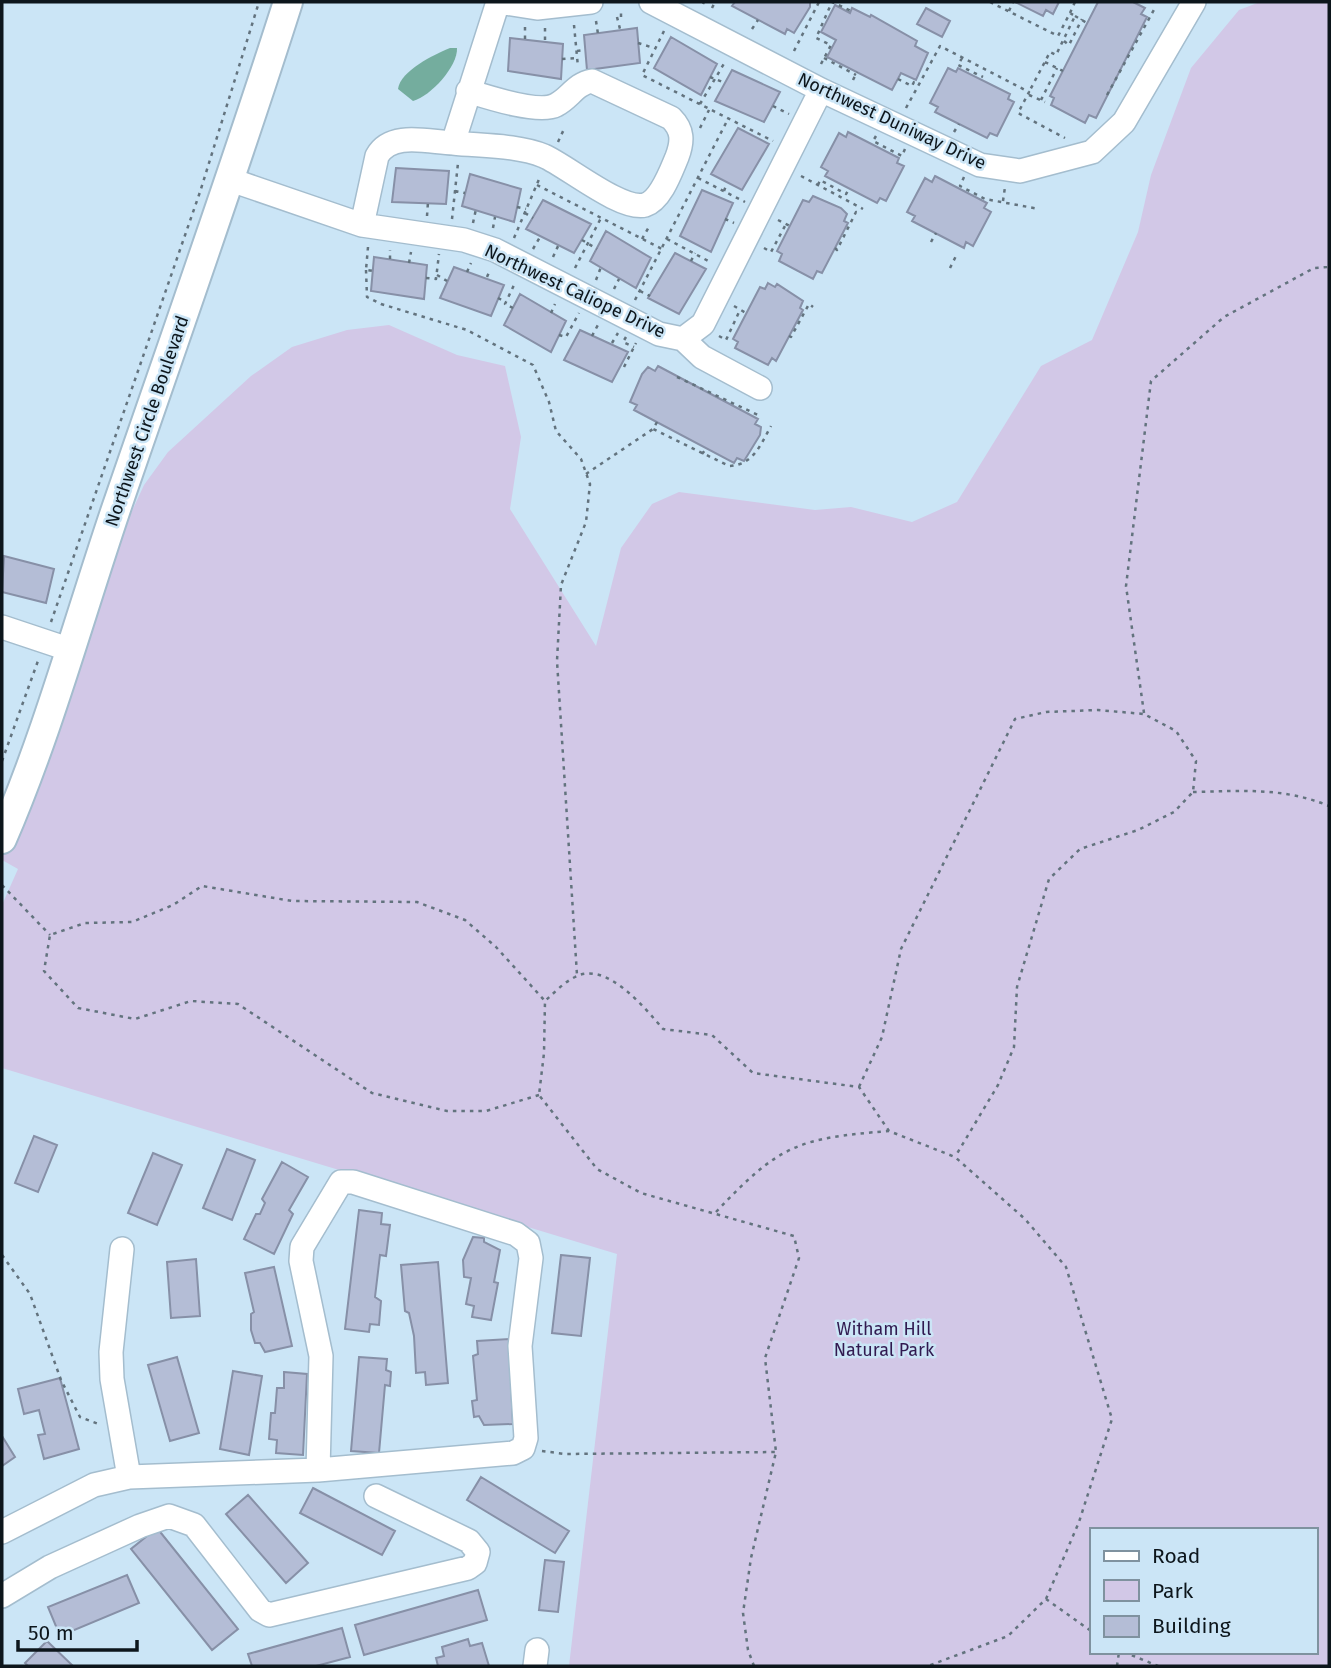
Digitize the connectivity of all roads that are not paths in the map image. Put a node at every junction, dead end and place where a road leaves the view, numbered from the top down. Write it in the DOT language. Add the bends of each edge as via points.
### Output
graph roads {
  1 [pos="288,2"];
  2 [pos="499,2"];
  3 [pos="650,2"];
  4 [pos="1194,2"];
  5 [pos="594,11"];
  6 [pos="821,90"];
  7 [pos="468,91"];
  8 [pos="456,150"];
  9 [pos="231,180"];
  10 [pos="363,239"];
  11 [pos="683,339"];
  12 [pos="760,387"];
  13 [pos="2,626"];
  14 [pos="68,649"];
  15 [pos="2,839"];
  16 [pos="122,1250"];
  17 [pos="318,1470"];
  18 [pos="129,1476"];
  19 [pos="376,1496"];
  20 [pos="2,1532"];
  21 [pos="2,1596"];
  1 -- 9 [label="main road, Northwest Circle Boulevard"];
  2 -- 5 [label="street"];
  2 -- 7 [label="street"];
  3 -- 6 [label="street, Northwest Duniway Drive"];
  4 -- 6 [label="street, Northwest Duniway Drive" via="1124,122 1092,152 1020,171 980,165"];
  6 -- 11 [label="street, Northwest Caliope Drive" via="703,324"];
  7 -- 8 [label="street"];
  7 -- 8 [label="street" via="551,108 582,83 592,81 671,118 682,136 680,149 656,199 643,205 626,202 543,156"];
  8 -- 10 [label="street" via="397,140 383,146 377,156"];
  9 -- 10 [label="street, Northwest Caliope Drive"];
  9 -- 14 [label="main road, Northwest Circle Boulevard"];
  10 -- 11 [label="street, Northwest Caliope Drive" via="464,240 495,250 659,334"];
  11 -- 12 [label="street" via="702,357"];
  13 -- 14 [label="street"];
  14 -- 15 [label="main road, Northwest Circle Boulevard"];
  16 -- 18 [label="street" via="111,1352"];
  17 -- 17 [label="street" via="321,1356 302,1247 341,1182 516,1234 528,1243 531,1258 520,1346 523,1448 513,1453"];
  17 -- 18 [label="street"];
  18 -- 20 [label="street" via="94,1485"];
  19 -- 21 [label="street" via="470,1541 478,1552 475,1563 268,1615 194,1525 169,1516 50,1567"];
}
